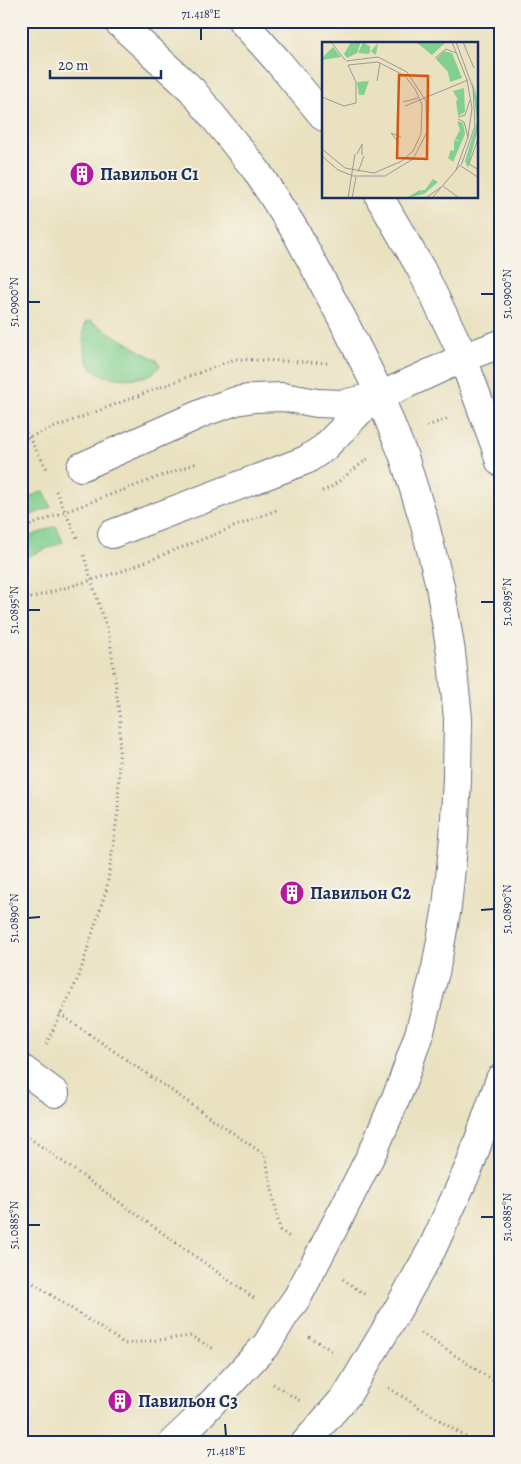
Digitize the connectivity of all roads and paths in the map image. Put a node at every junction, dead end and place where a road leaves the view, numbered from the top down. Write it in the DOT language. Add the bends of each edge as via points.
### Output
graph roads {
  1 [pos="117,21"];
  2 [pos="242,21"];
  3 [pos="322,115"];
  4 [pos="381,199"];
  5 [pos="500,344"];
  6 [pos="463,358"];
  7 [pos="380,396"];
  8 [pos="21,424"];
  9 [pos="500,462"];
  10 [pos="81,467"];
  11 [pos="47,470"];
  12 [pos="54,487"];
  13 [pos="112,534"];
  14 [pos="60,1014"];
  15 [pos="25,1071"];
  16 [pos="500,1080"];
  17 [pos="55,1093"];
  18 [pos="21,1132"];
  19 [pos="317,1259"];
  20 [pos="21,1275"];
  21 [pos="394,1316"];
  22 [pos="282,1320"];
  23 [pos="246,1366"];
  24 [pos="362,1370"];
  25 [pos="500,1385"];
  26 [pos="327,1418"];
  27 [pos="172,1443"];
  28 [pos="305,1443"];
  29 [pos="362,1443"];
  30 [pos="475,1443"];
  1 -- 7 [label="lane" via="192,90 256,170 296,232"];
  2 -- 3 [label="lane"];
  4 -- 6 [label="lane" via="421,269"];
  5 -- 6 [label="lane"];
  6 -- 7 [label="lane"];
  6 -- 9 [label="lane"];
  7 -- 10 [label="lane" via="343,404 284,397 236,400"];
  7 -- 13 [label="lane" via="360,411 324,448 306,460"];
  7 -- 19 [label="lane" via="404,457 440,586 458,718 454,838 436,968 420,1031 375,1147"];
  8 -- 11 [label="path"];
  12 -- 14 [label="path" via="81,546 110,640 120,720 118,811 108,887 79,976"];
  14 -- 15 [label="path"];
  14 -- 19 [label="path" via="265,1155 280,1230"];
  15 -- 17 [label="lane"];
  16 -- 21 [label="lane" via="470,1165 432,1249"];
  18 -- 22 [label="path"];
  19 -- 21 [label="path"];
  19 -- 22 [label="lane"];
  20 -- 23 [label="path" via="125,1344 191,1336"];
  21 -- 24 [label="lane"];
  21 -- 25 [label="path"];
  22 -- 23 [label="lane" via="267,1344"];
  22 -- 24 [label="path"];
  23 -- 26 [label="path"];
  23 -- 27 [label="lane"];
  24 -- 26 [label="lane" via="347,1395"];
  24 -- 30 [label="path"];
  26 -- 28 [label="lane"];
  26 -- 29 [label="path"];
}
